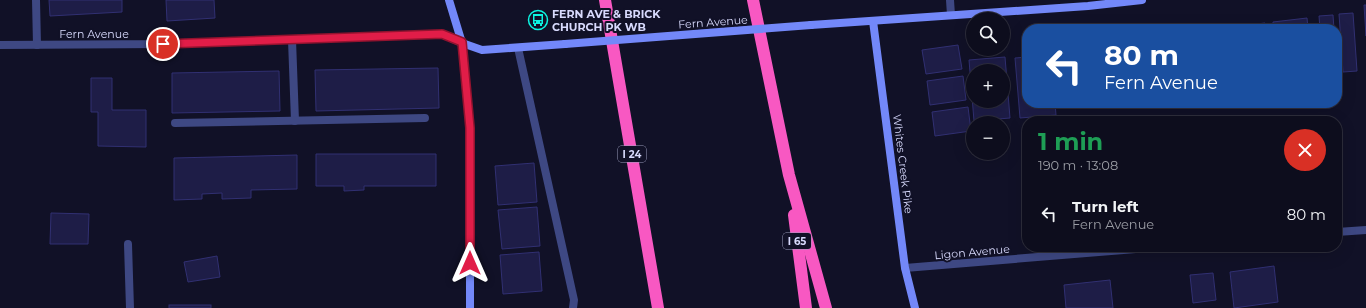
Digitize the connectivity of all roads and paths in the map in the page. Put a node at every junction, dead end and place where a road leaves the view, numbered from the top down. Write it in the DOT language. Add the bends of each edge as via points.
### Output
graph roads {
  1 [pos="36,0"];
  2 [pos="449,0"];
  3 [pos="605,0"];
  4 [pos="753,0"];
  5 [pos="950,0"];
  6 [pos="1138,0"];
  7 [pos="1142,0"];
  8 [pos="1088,3"];
  9 [pos="951,15"];
  10 [pos="873,21"];
  11 [pos="292,40"];
  12 [pos="462,42"];
  13 [pos="0,45"];
  14 [pos="37,45"];
  15 [pos="518,48"];
  16 [pos="425,118"];
  17 [pos="295,120"];
  18 [pos="175,123"];
  19 [pos="789,175"];
  20 [pos="1366,230"];
  21 [pos="1342,232"];
  22 [pos="128,244"];
  23 [pos="1099,252"];
  24 [pos="905,268"];
  25 [pos="130,308"];
  26 [pos="470,308"];
  27 [pos="573,308"];
  28 [pos="658,308"];
  29 [pos="806,308"];
  30 [pos="826,308"];
  31 [pos="915,308"];
  1 -- 14 [label="street"];
  2 -- 12 [label="street"];
  3 -- 28 [label="highway, I 24"];
  4 -- 19 [label="highway"];
  5 -- 9 [label="street"];
  6 -- 7 [label="street, Fern Avenue"];
  6 -- 8 [label="street, Fern Avenue"];
  8 -- 9 [label="street, Fern Avenue"];
  9 -- 10 [label="street, Fern Avenue"];
  10 -- 15 [label="street, Fern Avenue, bridge"];
  10 -- 24 [label="street, Whites Creek Pike"];
  11 -- 12 [label="street, Fern Avenue" via="442,34"];
  11 -- 14 [label="street, Fern Avenue"];
  11 -- 17 [label="street"];
  12 -- 15 [label="street, Fern Avenue" via="482,50"];
  12 -- 26 [label="street" via="470,128"];
  13 -- 14 [label="street, Fern Avenue"];
  15 -- 27 [label="street" via="574,300"];
  16 -- 17 [label="street"];
  17 -- 18 [label="street"];
  19 -- 29 [label="highway, I 65"];
  19 -- 30 [label="highway"];
  20 -- 21 [label="street"];
  22 -- 25 [label="street"];
  23 -- 24 [label="street, Ligon Avenue"];
  24 -- 31 [label="street, Whites Creek Pike"];
}
